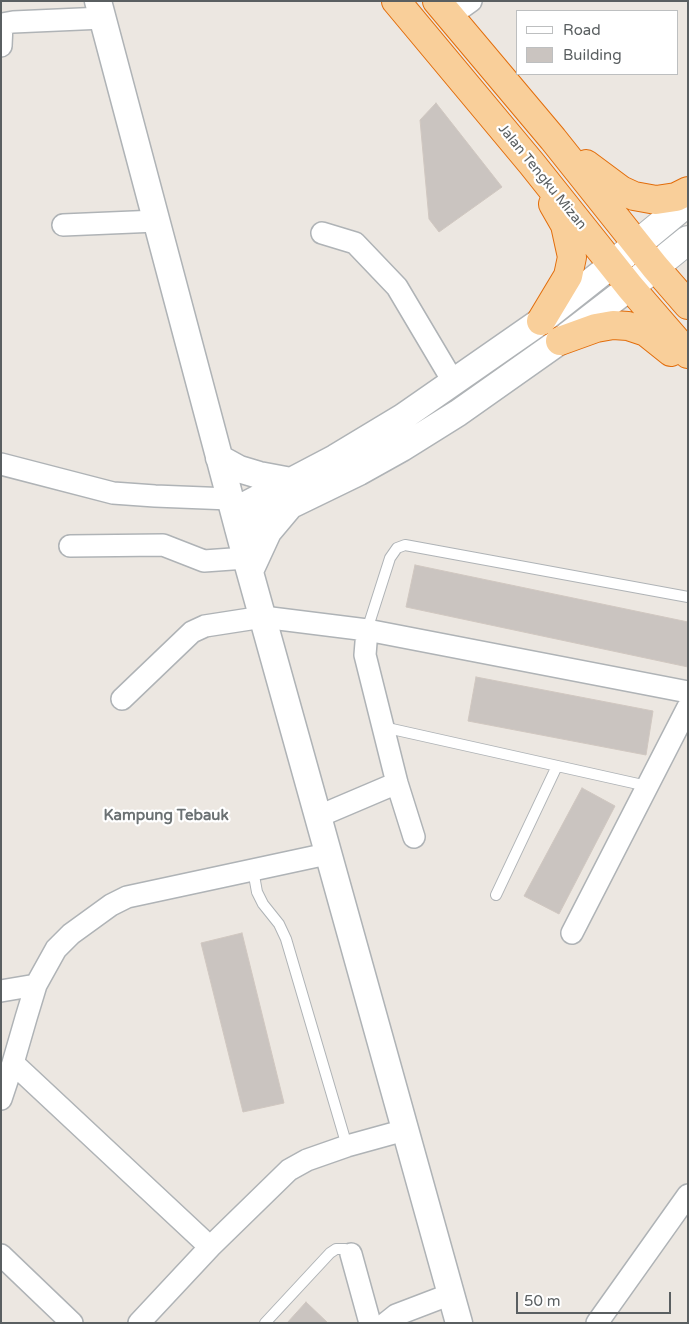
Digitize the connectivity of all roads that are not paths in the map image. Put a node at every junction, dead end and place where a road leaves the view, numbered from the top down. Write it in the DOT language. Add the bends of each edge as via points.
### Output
graph roads {
  1 [pos="396,1"];
  2 [pos="453,6"];
  3 [pos="100,10"];
  4 [pos="2,20"];
  5 [pos="1,46"];
  6 [pos="553,139"];
  7 [pos="532,164"];
  8 [pos="688,191"];
  9 [pos="688,202"];
  10 [pos="156,221"];
  11 [pos="63,225"];
  12 [pos="322,233"];
  13 [pos="688,240"];
  14 [pos="637,244"];
  15 [pos="613,264"];
  16 [pos="655,267"];
  17 [pos="630,288"];
  18 [pos="688,305"];
  19 [pos="541,321"];
  20 [pos="560,341"];
  21 [pos="688,354"];
  22 [pos="688,366"];
  23 [pos="454,383"];
  24 [pos="219,458"];
  25 [pos="1,464"];
  26 [pos="290,494"];
  27 [pos="234,513"];
  28 [pos="70,546"];
  29 [pos="248,564"];
  30 [pos="688,597"];
  31 [pos="263,616"];
  32 [pos="367,630"];
  33 [pos="688,692"];
  34 [pos="122,699"];
  35 [pos="688,706"];
  36 [pos="383,727"];
  37 [pos="557,766"];
  38 [pos="397,783"];
  39 [pos="647,786"];
  40 [pos="317,817"];
  41 [pos="414,837"];
  42 [pos="327,854"];
  43 [pos="253,870"];
  44 [pos="496,895"];
  45 [pos="572,933"];
  46 [pos="36,985"];
  47 [pos="1,991"];
  48 [pos="13,1063"];
  49 [pos="1,1099"];
  50 [pos="405,1130"];
  51 [pos="347,1146"];
  52 [pos="688,1195"];
  53 [pos="210,1247"];
  54 [pos="351,1254"];
  55 [pos="1,1255"];
  56 [pos="451,1294"];
  57 [pos="72,1323"];
  58 [pos="138,1323"];
  59 [pos="265,1323"];
  60 [pos="370,1323"];
  61 [pos="386,1323"];
  62 [pos="459,1323"];
  63 [pos="597,1323"];
  1 -- 7 [label="highway, Jalan Tengku Mizan"];
  2 -- 6 [label="highway"];
  3 -- 4 [label="street" via="13,22"];
  3 -- 10 [label="street"];
  4 -- 5 [label="street"];
  6 -- 8 [label="highway" via="634,196 656,200"];
  6 -- 14 [label="highway"];
  7 -- 15 [label="highway, Jalan Tengku Mizan"];
  7 -- 19 [label="highway" via="565,225 572,257 568,276"];
  9 -- 14 [label="main road"];
  10 -- 11 [label="street"];
  10 -- 24 [label="street"];
  12 -- 23 [label="street" via="355,243 397,287"];
  13 -- 16 [label="main road"];
  14 -- 15 [label="main road"];
  14 -- 16 [label="highway"];
  15 -- 17 [label="highway, Jalan Tengku Mizan"];
  15 -- 19 [label="street"];
  16 -- 17 [label="main road"];
  16 -- 18 [label="highway"];
  17 -- 20 [label="street"];
  17 -- 21 [label="highway, Jalan Tengku Mizan"];
  19 -- 23 [label="street"];
  20 -- 22 [label="highway" via="596,328 628,326 646,332"];
  20 -- 26 [label="street" via="402,448 359,472"];
  23 -- 26 [label="street" via="335,458"];
  24 -- 26 [label="street"];
  24 -- 27 [label="street"];
  25 -- 27 [label="street" via="113,492 155,496"];
  26 -- 27 [label="street"];
  26 -- 29 [label="street"];
  27 -- 29 [label="street"];
  28 -- 29 [label="street" via="163,545 204,561"];
  29 -- 31 [label="street"];
  30 -- 32 [label="lane" via="405,545 397,548 390,558"];
  31 -- 32 [label="street"];
  31 -- 34 [label="street" via="205,626 192,632"];
  31 -- 40 [label="street"];
  32 -- 33 [label="street"];
  32 -- 36 [label="street" via="365,655"];
  35 -- 39 [label="street"];
  36 -- 37 [label="lane"];
  36 -- 38 [label="street"];
  37 -- 39 [label="lane"];
  37 -- 44 [label="lane"];
  38 -- 40 [label="street"];
  38 -- 41 [label="street"];
  39 -- 45 [label="street"];
  40 -- 42 [label="street"];
  42 -- 43 [label="street"];
  42 -- 50 [label="street"];
  43 -- 46 [label="street" via="127,898 111,905 56,949"];
  43 -- 51 [label="lane" via="257,892 286,939"];
  46 -- 47 [label="street"];
  46 -- 48 [label="street"];
  48 -- 49 [label="street"];
  48 -- 53 [label="street"];
  50 -- 51 [label="street"];
  50 -- 56 [label="street"];
  51 -- 53 [label="street" via="289,1170"];
  52 -- 63 [label="street"];
  53 -- 58 [label="street"];
  54 -- 59 [label="lane" via="345,1249 330,1253"];
  54 -- 60 [label="street"];
  55 -- 57 [label="street"];
  56 -- 61 [label="street" via="396,1315"];
  56 -- 62 [label="street"];
}
